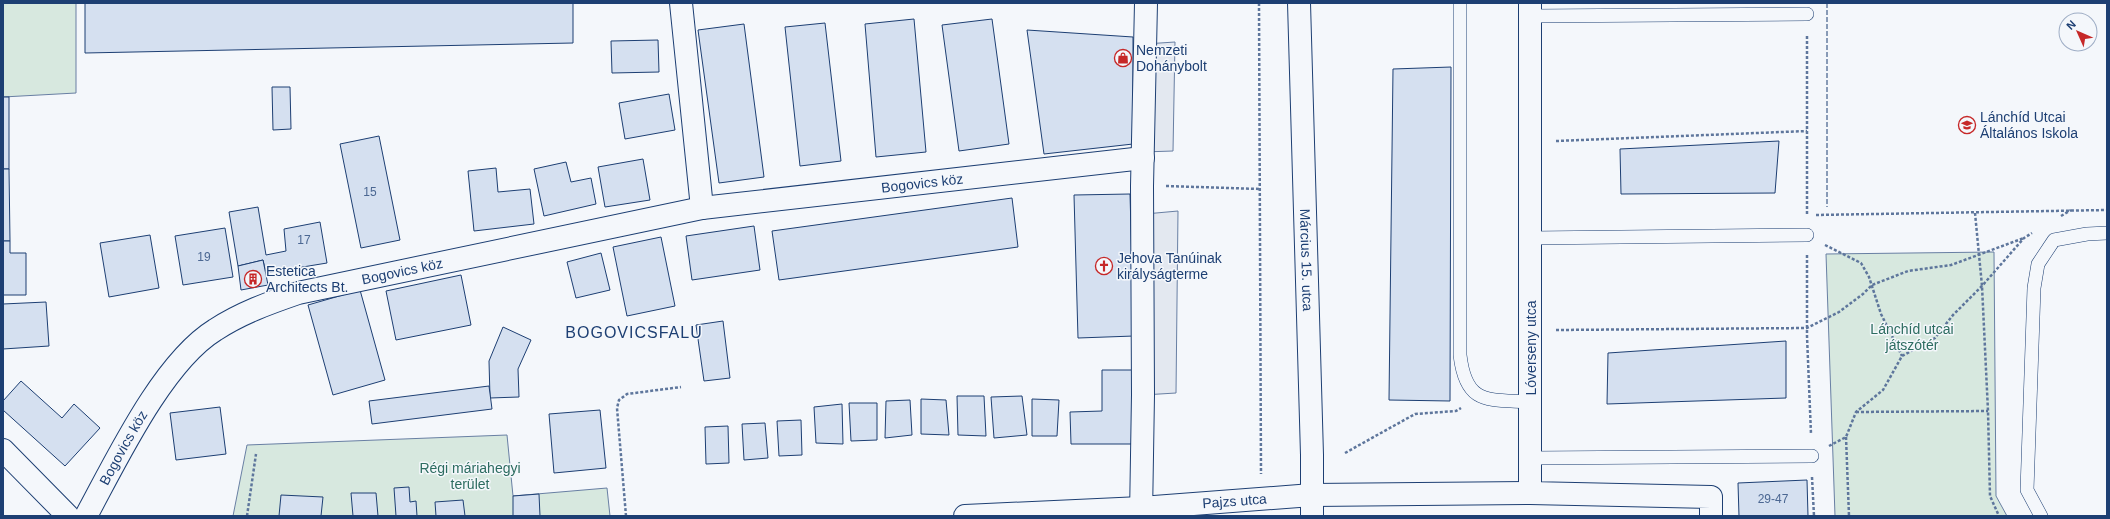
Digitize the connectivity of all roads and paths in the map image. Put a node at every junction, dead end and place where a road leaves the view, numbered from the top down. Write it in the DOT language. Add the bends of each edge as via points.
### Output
graph roads {
  1 [pos="680,3"];
  2 [pos="1146,3"];
  3 [pos="1259,3"];
  4 [pos="1299,3"];
  5 [pos="1460,3"];
  6 [pos="1530,10"];
  7 [pos="1807,14"];
  8 [pos="1807,132"];
  9 [pos="1530,142"];
  10 [pos="1143,158"];
  11 [pos="1142,186"];
  12 [pos="1260,189"];
  13 [pos="702,208"];
  14 [pos="2070,210"];
  15 [pos="2107,210"];
  16 [pos="1975,213"];
  17 [pos="2057,218"];
  18 [pos="2037,230"];
  19 [pos="2107,233"];
  20 [pos="1807,236"];
  21 [pos="1531,238"];
  22 [pos="2024,238"];
  23 [pos="1979,255"];
  24 [pos="1872,285"];
  25 [pos="1982,286"];
  26 [pos="1807,328"];
  27 [pos="1531,330"];
  28 [pos="1902,356"];
  29 [pos="681,387"];
  30 [pos="1478,396"];
  31 [pos="1531,402"];
  32 [pos="1988,411"];
  33 [pos="1856,412"];
  34 [pos="1846,437"];
  35 [pos="3,450"];
  36 [pos="1345,453"];
  37 [pos="256,454"];
  38 [pos="1812,456"];
  39 [pos="1530,458"];
  40 [pos="1530,493"];
  41 [pos="1262,498"];
  42 [pos="1312,505"];
  43 [pos="1141,512"];
  44 [pos="68,516"];
  45 [pos="86,516"];
  46 [pos="247,516"];
  47 [pos="626,516"];
  48 [pos="965,516"];
  49 [pos="1711,516"];
  50 [pos="1814,516"];
  51 [pos="1848,516"];
  52 [pos="1999,516"];
  53 [pos="2041,516"];
  1 -- 13 [label="street"];
  2 -- 10 [label="street"];
  3 -- 12 [label="path"];
  4 -- 42 [label="street, Március 15. utca"];
  5 -- 30 [label="lane" via="1460,355 1462,373 1468,388"];
  6 -- 7 [label="lane"];
  6 -- 9 [label="street, Lóverseny utca"];
  7 -- 8 [label="path"];
  8 -- 9 [label="path"];
  8 -- 16 [label="path" via="1807,215"];
  9 -- 21 [label="street, Lóverseny utca"];
  10 -- 11 [label="street"];
  10 -- 13 [label="street, Bogovics köz"];
  11 -- 12 [label="path"];
  11 -- 43 [label="street"];
  12 -- 41 [label="path"];
  13 -- 45 [label="street, Bogovics köz" via="298,293 252,309 214,330 182,358 157,392"];
  14 -- 15 [label="path"];
  14 -- 16 [label="path"];
  14 -- 17 [label="path"];
  16 -- 23 [label="path"];
  18 -- 22 [label="path"];
  19 -- 53 [label="lane" via="2054,240 2038,264 2034,288 2027,490"];
  20 -- 21 [label="lane"];
  20 -- 24 [label="path" via="1861,263"];
  20 -- 26 [label="path"];
  21 -- 27 [label="street, Lóverseny utca"];
  22 -- 23 [label="path"];
  22 -- 25 [label="path"];
  23 -- 24 [label="path" via="1951,265 1908,271"];
  23 -- 25 [label="path"];
  24 -- 26 [label="path" via="1839,312"];
  24 -- 28 [label="path" via="1881,314"];
  25 -- 28 [label="path" via="1953,315 1935,338"];
  25 -- 32 [label="path"];
  26 -- 27 [label="path"];
  26 -- 38 [label="path"];
  27 -- 31 [label="street, Lóverseny utca"];
  28 -- 33 [label="path" via="1883,390"];
  29 -- 47 [label="path" via="627,394 619,400"];
  30 -- 31 [label="lane" via="1490,400"];
  30 -- 36 [label="path" via="1456,412 1415,414"];
  31 -- 39 [label="street, Lóverseny utca"];
  32 -- 33 [label="path"];
  32 -- 52 [label="path" via="1990,496"];
  33 -- 34 [label="path"];
  34 -- 38 [label="path"];
  34 -- 51 [label="path"];
  35 -- 44 [label="street"];
  37 -- 46 [label="path"];
  38 -- 39 [label="lane"];
  38 -- 50 [label="path"];
  39 -- 40 [label="street, Lóverseny utca"];
  40 -- 42 [label="street, Pajzs utca"];
  40 -- 49 [label="street" via="1711,497"];
  41 -- 42 [label="street, Pajzs utca"];
  41 -- 43 [label="street, Pajzs utca"];
  43 -- 48 [label="street, Pajzs utca"];
}
